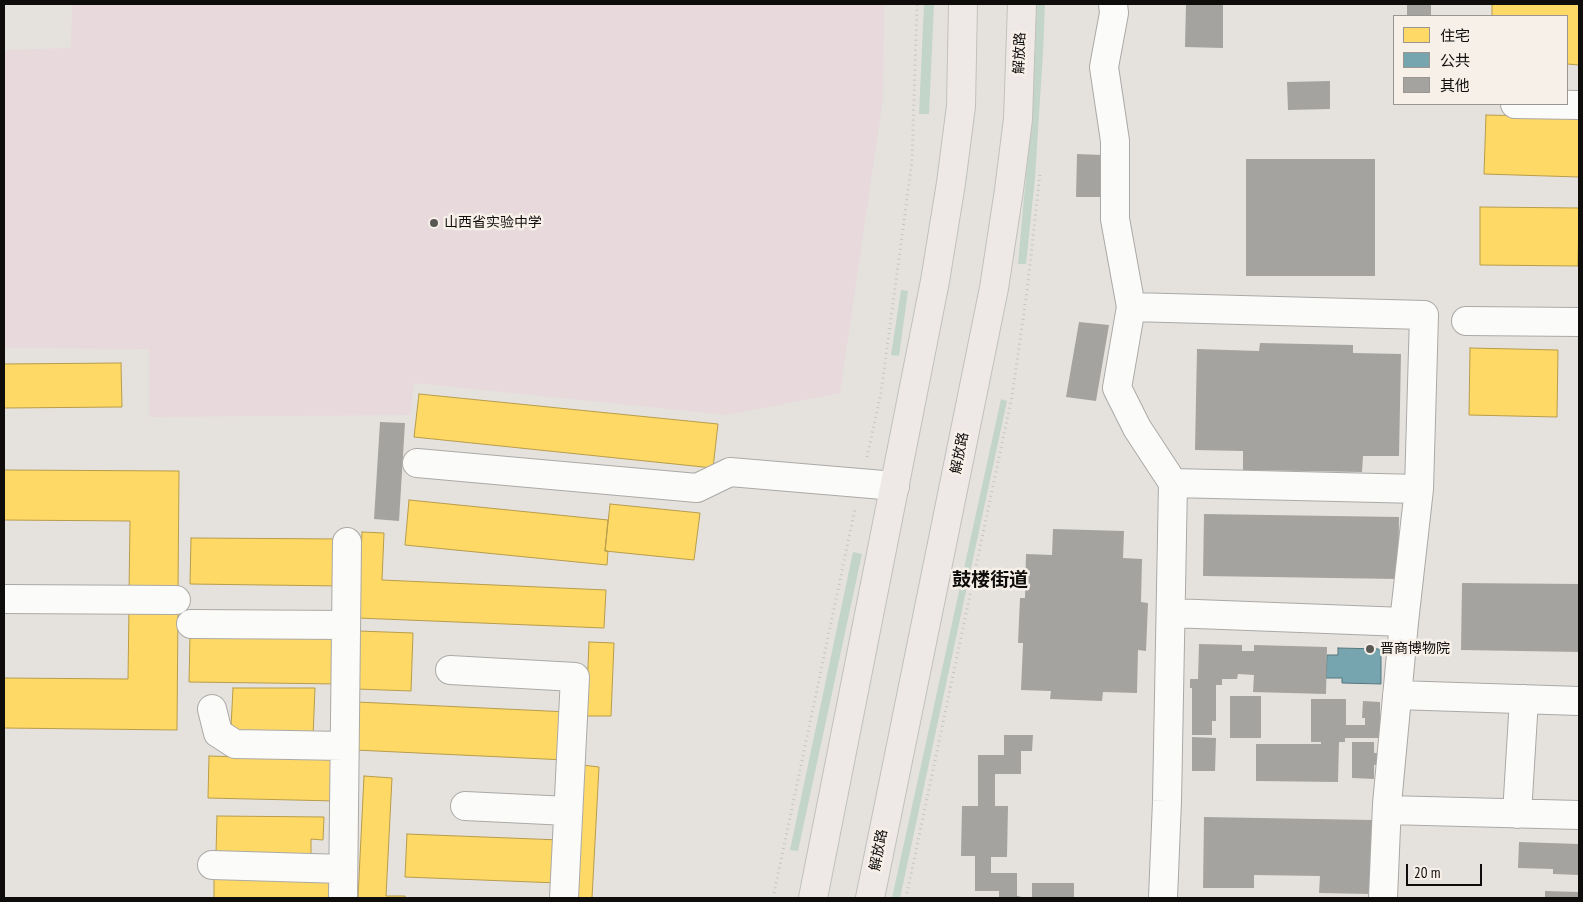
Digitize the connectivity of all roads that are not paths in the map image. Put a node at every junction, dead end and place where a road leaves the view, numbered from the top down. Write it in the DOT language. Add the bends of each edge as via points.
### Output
graph roads {
  1 [pos="963,4"];
  2 [pos="1022,4"];
  3 [pos="1113,4"];
  4 [pos="1131,307"];
  5 [pos="1466,321"];
  6 [pos="1579,322"];
  7 [pos="417,463"];
  8 [pos="1173,483"];
  9 [pos="895,486"];
  10 [pos="1419,488"];
  11 [pos="347,542"];
  12 [pos="4,599"];
  13 [pos="176,600"];
  14 [pos="1171,613"];
  15 [pos="1404,622"];
  16 [pos="191,624"];
  17 [pos="346,625"];
  18 [pos="450,670"];
  19 [pos="1397,695"];
  20 [pos="1524,700"];
  21 [pos="1579,701"];
  22 [pos="212,709"];
  23 [pos="344,746"];
  24 [pos="465,806"];
  25 [pos="1387,810"];
  26 [pos="568,811"];
  27 [pos="1517,814"];
  28 [pos="1579,815"];
  29 [pos="212,865"];
  30 [pos="343,869"];
  31 [pos="343,898"];
  32 [pos="564,898"];
  33 [pos="813,898"];
  34 [pos="870,898"];
  35 [pos="1163,898"];
  36 [pos="1383,898"];
  1 -- 9 [label="main road" via="961,106 952,183"];
  2 -- 34 [label="main road, 解放路" via="1018,120 994,288"];
  3 -- 4 [label="lane" via="1104,67 1115,141 1115,219"];
  4 -- 8 [label="lane" via="1117,388 1137,428"];
  4 -- 10 [label="lane" via="1424,315"];
  5 -- 6 [label="lane"];
  7 -- 9 [label="lane" via="697,488 730,472"];
  8 -- 10 [label="lane"];
  8 -- 14 [label="lane"];
  9 -- 33 [label="main road"];
  10 -- 15 [label="lane"];
  11 -- 17 [label="lane"];
  12 -- 13 [label="lane"];
  14 -- 15 [label="lane"];
  14 -- 35 [label="lane"];
  15 -- 19 [label="lane"];
  16 -- 17 [label="lane"];
  17 -- 23 [label="lane"];
  18 -- 26 [label="lane" via="574,677"];
  19 -- 20 [label="lane"];
  19 -- 25 [label="lane"];
  20 -- 21 [label="lane"];
  20 -- 27 [label="lane"];
  22 -- 23 [label="lane" via="218,733 235,744"];
  23 -- 30 [label="lane"];
  24 -- 26 [label="lane"];
  25 -- 27 [label="lane"];
  25 -- 36 [label="lane"];
  26 -- 32 [label="lane"];
  27 -- 28 [label="lane"];
  29 -- 30 [label="lane"];
  30 -- 31 [label="lane"];
}
